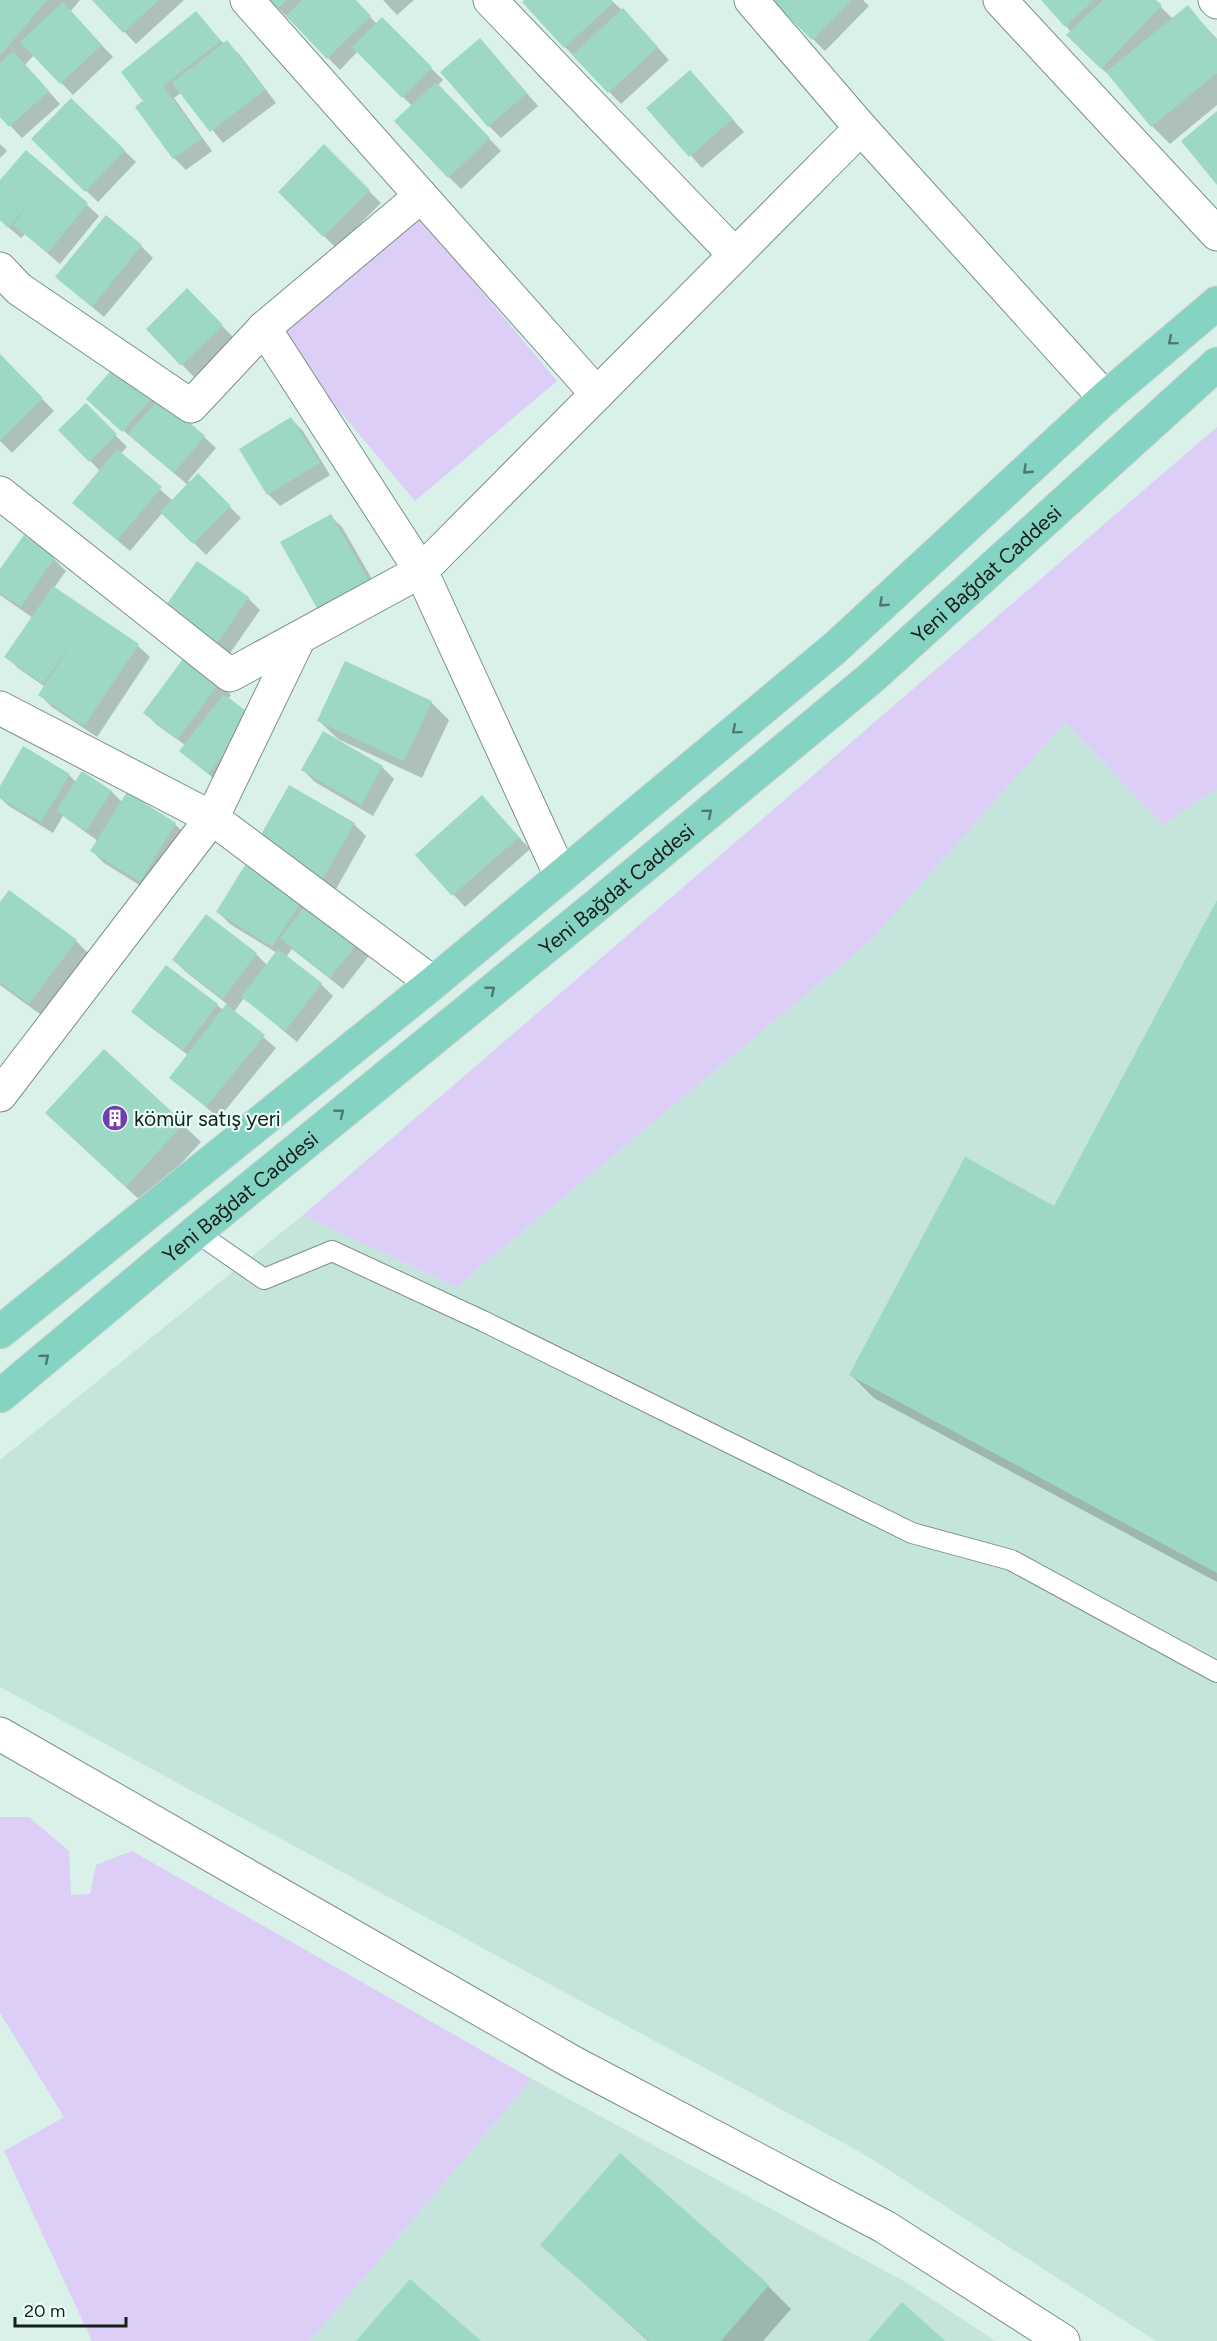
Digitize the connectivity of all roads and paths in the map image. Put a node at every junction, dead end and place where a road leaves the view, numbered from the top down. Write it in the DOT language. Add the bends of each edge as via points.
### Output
graph roads {
  1 [pos="247,0"];
  2 [pos="490,0"];
  3 [pos="751,0"];
  4 [pos="1000,0"];
  5 [pos="861,128"];
  6 [pos="421,196"];
  7 [pos="1217,234"];
  8 [pos="735,255"];
  9 [pos="0,269"];
  10 [pos="1217,303"];
  11 [pos="264,328"];
  12 [pos="1217,364"];
  13 [pos="597,394"];
  14 [pos="1105,398"];
  15 [pos="0,493"];
  16 [pos="422,571"];
  17 [pos="299,638"];
  18 [pos="1,710"];
  19 [pos="212,818"];
  20 [pos="561,876"];
  21 [pos="434,983"];
  22 [pos="0,1095"];
  23 [pos="196,1232"];
  24 [pos="0,1332"];
  25 [pos="0,1396"];
  26 [pos="1217,1672"];
  27 [pos="0,1734"];
  28 [pos="1063,2341"];
  1 -- 6 [label="street"];
  2 -- 8 [label="street"];
  3 -- 5 [label="street"];
  4 -- 7 [label="street"];
  5 -- 8 [label="street"];
  5 -- 14 [label="street"];
  6 -- 11 [label="street"];
  6 -- 13 [label="street"];
  8 -- 13 [label="street"];
  9 -- 11 [label="street" via="19,289 190,406"];
  10 -- 14 [label="main road, Yeni Bağdat Caddesi, one-way"];
  11 -- 16 [label="street"];
  23 -- 12 [label="main road, Yeni Bağdat Caddesi, one-way" via="871,678"];
  13 -- 16 [label="street"];
  14 -- 20 [label="main road, Yeni Bağdat Caddesi, one-way" via="835,648"];
  15 -- 17 [label="street" via="230,675"];
  16 -- 17 [label="street"];
  16 -- 20 [label="street"];
  17 -- 19 [label="street"];
  18 -- 19 [label="street"];
  19 -- 21 [label="street"];
  19 -- 22 [label="street"];
  20 -- 21 [label="main road, Yeni Bağdat Caddesi"];
  21 -- 24 [label="main road, Yeni Bağdat Caddesi"];
  25 -- 23 [label="main road, Yeni Bağdat Caddesi, one-way"];
  23 -- 26 [label="lane" via="264,1279 332,1251 483,1321 912,1533 1011,1560"];
  27 -- 28 [label="street" via="572,2062 885,2227"];
}
